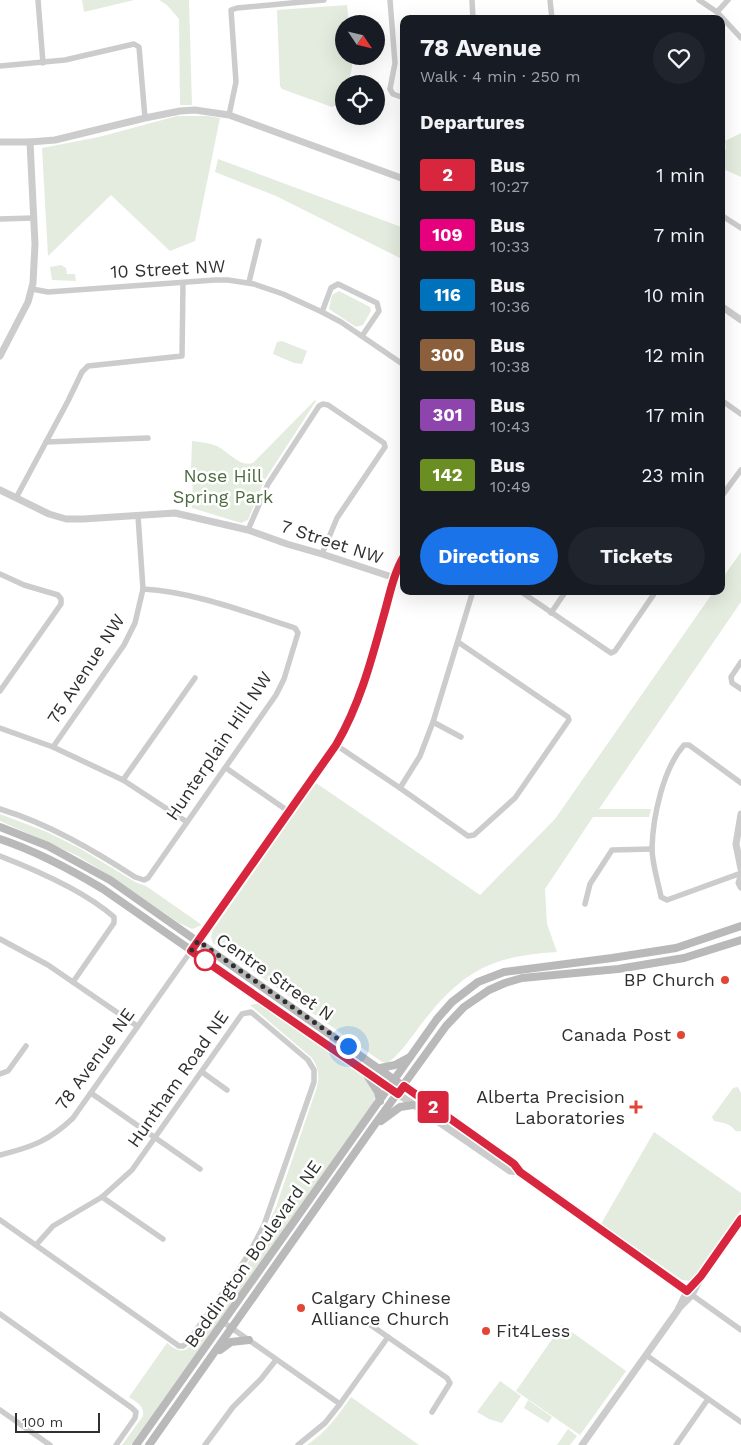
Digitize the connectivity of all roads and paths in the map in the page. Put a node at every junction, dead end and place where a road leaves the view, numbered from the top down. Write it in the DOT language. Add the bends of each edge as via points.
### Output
graph roads {
  1 [pos="38,0"];
  2 [pos="324,0"];
  3 [pos="390,0"];
  4 [pos="472,0"];
  5 [pos="550,0"];
  6 [pos="699,0"];
  7 [pos="728,0"];
  8 [pos="717,12"];
  9 [pos="473,15"];
  10 [pos="552,15"];
  11 [pos="720,15"];
  12 [pos="725,21"];
  13 [pos="741,38"];
  14 [pos="43,63"];
  15 [pos="0,66"];
  16 [pos="400,97"];
  17 [pos="230,115"];
  18 [pos="145,118"];
  19 [pos="0,142"];
  20 [pos="30,142"];
  21 [pos="400,178"];
  22 [pos="725,217"];
  23 [pos="33,218"];
  24 [pos="0,219"];
  25 [pos="741,228"];
  26 [pos="259,241"];
  27 [pos="248,282"];
  28 [pos="182,283"];
  29 [pos="32,289"];
  30 [pos="725,309"];
  31 [pos="322,312"];
  32 [pos="741,320"];
  33 [pos="362,336"];
  34 [pos="0,356"];
  35 [pos="400,361"];
  36 [pos="725,403"];
  37 [pos="741,414"];
  38 [pos="148,438"];
  39 [pos="46,442"];
  40 [pos="741,470"];
  41 [pos="0,490"];
  42 [pos="725,491"];
  43 [pos="16,498"];
  44 [pos="138,516"];
  45 [pos="248,530"];
  46 [pos="322,554"];
  47 [pos="400,566"];
  48 [pos="0,574"];
  49 [pos="395,578"];
  50 [pos="143,589"];
  51 [pos="472,595"];
  52 [pos="526,595"];
  53 [pos="563,595"];
  54 [pos="653,595"];
  55 [pos="551,613"];
  56 [pos="458,642"];
  57 [pos="741,662"];
  58 [pos="195,678"];
  59 [pos="741,689"];
  60 [pos="0,691"];
  61 [pos="432,722"];
  62 [pos="0,728"];
  63 [pos="461,737"];
  64 [pos="336,745"];
  65 [pos="53,747"];
  66 [pos="226,768"];
  67 [pos="123,780"];
  68 [pos="741,783"];
  69 [pos="400,788"];
  70 [pos="0,809"];
  71 [pos="288,811"];
  72 [pos="741,814"];
  73 [pos="187,822"];
  74 [pos="0,827"];
  75 [pos="0,839"];
  76 [pos="652,849"];
  77 [pos="0,856"];
  78 [pos="741,872"];
  79 [pos="741,887"];
  80 [pos="585,904"];
  81 [pos="741,926"];
  82 [pos="0,939"];
  83 [pos="741,940"];
  84 [pos="198,941"];
  85 [pos="726,945"];
  86 [pos="741,946"];
  87 [pos="191,951"];
  88 [pos="73,982"];
  89 [pos="137,1026"];
  90 [pos="26,1046"];
  91 [pos="412,1056"];
  92 [pos="380,1068"];
  93 [pos="363,1069"];
  94 [pos="202,1072"];
  95 [pos="0,1074"];
  96 [pos="395,1080"];
  97 [pos="390,1088"];
  98 [pos="227,1090"];
  99 [pos="401,1090"];
  100 [pos="91,1093"];
  101 [pos="380,1101"];
  102 [pos="413,1105"];
  103 [pos="374,1127"];
  104 [pos="156,1138"];
  105 [pos="0,1155"];
  106 [pos="200,1169"];
  107 [pos="520,1172"];
  108 [pos="102,1197"];
  109 [pos="741,1219"];
  110 [pos="0,1220"];
  111 [pos="163,1239"];
  112 [pos="36,1245"];
  113 [pos="689,1293"];
  114 [pos="0,1314"];
  115 [pos="223,1322"];
  116 [pos="353,1322"];
  117 [pos="232,1328"];
  118 [pos="741,1330"];
  119 [pos="388,1337"];
  120 [pos="249,1340"];
  121 [pos="646,1354"];
  122 [pos="213,1355"];
  123 [pos="276,1360"];
  124 [pos="708,1399"];
  125 [pos="340,1404"];
  126 [pos="0,1410"];
  127 [pos="432,1412"];
  128 [pos="741,1422"];
  129 [pos="50,1445"];
  130 [pos="116,1445"];
  131 [pos="136,1445"];
  132 [pos="149,1445"];
  133 [pos="206,1445"];
  134 [pos="298,1445"];
  135 [pos="582,1445"];
  136 [pos="676,1445"];
  1 -- 14 [label="street"];
  2 -- 17 [label="street" via="231,10 236,82"];
  3 -- 16 [label="street" via="395,63 390,88 393,94"];
  4 -- 9 [label="street"];
  5 -- 10 [label="street"];
  6 -- 8 [label="street"];
  7 -- 8 [label="street"];
  8 -- 11 [label="street"];
  12 -- 13 [label="street"];
  14 -- 15 [label="street"];
  14 -- 18 [label="street" via="134,44 139,47"];
  17 -- 18 [label="street" via="195,110"];
  17 -- 21 [label="street"];
  18 -- 20 [label="street" via="55,140"];
  19 -- 20 [label="street"];
  20 -- 23 [label="street"];
  22 -- 25 [label="street"];
  23 -- 24 [label="street"];
  23 -- 29 [label="street"];
  26 -- 27 [label="street"];
  27 -- 28 [label="street, 10 Street NW"];
  27 -- 31 [label="street, 10 Street NW"];
  28 -- 29 [label="street, 10 Street NW" via="48,292"];
  28 -- 39 [label="street" via="182,356 88,366"];
  29 -- 34 [label="street"];
  30 -- 32 [label="street"];
  31 -- 33 [label="street, 10 Street NW"];
  31 -- 33 [label="street" via="331,288 338,284 377,303 378,311"];
  33 -- 35 [label="street, 10 Street NW"];
  36 -- 37 [label="street"];
  38 -- 39 [label="street"];
  39 -- 43 [label="street"];
  40 -- 42 [label="street"];
  41 -- 43 [label="street, 7 Street NW"];
  43 -- 44 [label="street, 7 Street NW" via="66,519"];
  44 -- 45 [label="street, 7 Street NW" via="175,513"];
  44 -- 50 [label="street, 75 Avenue NW"];
  45 -- 46 [label="street, 7 Street NW"];
  45 -- 46 [label="street" via="268,484 319,406 328,405 384,443 384,447 337,518"];
  46 -- 49 [label="street, 7 Street NW"];
  47 -- 49 [label="street"];
  48 -- 60 [label="street" via="58,595 61,599 61,604"];
  49 -- 64 [label="street" via="369,668 348,724"];
  50 -- 65 [label="street, 75 Avenue NW" via="132,631"];
  50 -- 66 [label="street, Hunterplain Hill NW" via="189,595 295,628 298,633 284,679"];
  51 -- 56 [label="street"];
  52 -- 55 [label="street"];
  53 -- 55 [label="street"];
  54 -- 55 [label="street" via="612,653"];
  56 -- 61 [label="street"];
  56 -- 69 [label="street" via="569,720 515,798 474,835 468,836"];
  57 -- 59 [label="street" via="731,677 732,683"];
  58 -- 67 [label="street"];
  61 -- 63 [label="street"];
  61 -- 69 [label="street" via="420,756"];
  62 -- 65 [label="street"];
  64 -- 69 [label="street"];
  64 -- 71 [label="street"];
  65 -- 67 [label="street"];
  66 -- 71 [label="street"];
  66 -- 73 [label="street, Hunterplain Hill NW"];
  67 -- 73 [label="street"];
  68 -- 76 [label="street" via="689,745 684,745 666,778 656,814"];
  70 -- 73 [label="street, Hunterplain Hill NW" via="58,832 144,880"];
  71 -- 84 [label="street"];
  72 -- 78 [label="street" via="736,844"];
  74 -- 84 [label="main road, Centre Street N" via="76,860"];
  75 -- 87 [label="main road, Centre Street N" via="76,873"];
  76 -- 78 [label="street" via="661,897 667,900"];
  76 -- 80 [label="street" via="612,850 590,884"];
  77 -- 88 [label="street" via="68,887 114,917 114,923"];
  78 -- 79 [label="street"];
  81 -- 91 [label="main road, Beddington Boulevard NE" via="676,948 504,972 478,982 452,1002"];
  82 -- 88 [label="street"];
  83 -- 85 [label="main road, Beddington Boulevard NE"];
  84 -- 87 [label="street"];
  84 -- 92 [label="main road, Centre Street N"];
  85 -- 86 [label="main road"];
  85 -- 99 [label="main road, Beddington Boulevard NE" via="684,958 618,969 522,978 497,986 474,999 454,1017"];
  87 -- 89 [label="street, 78 Avenue NE"];
  87 -- 93 [label="main road, Centre Street N"];
  88 -- 89 [label="street"];
  89 -- 100 [label="street, 78 Avenue NE"];
  90 -- 95 [label="street" via="8,1071"];
  91 -- 92 [label="main road"];
  91 -- 96 [label="main road, Beddington Boulevard NE"];
  92 -- 96 [label="main road, Centre Street N"];
  93 -- 97 [label="main road, Centre Street N"];
  93 -- 101 [label="main road"];
  94 -- 98 [label="street"];
  94 -- 104 [label="street, Huntham Road NE"];
  94 -- 112 [label="street, Huntham Road NE" via="242,1014 251,1012 308,1060 314,1070 314,1082 264,1225 232,1280 187,1343 179,1346"];
  96 -- 97 [label="main road, Beddington Boulevard NE"];
  96 -- 99 [label="main road, Centre Street N"];
  97 -- 99 [label="main road, Centre Street N"];
  97 -- 101 [label="main road, Beddington Boulevard NE"];
  99 -- 102 [label="street, Centre Street N"];
  99 -- 103 [label="main road, Beddington Boulevard NE"];
  99 -- 107 [label="street, Centre Street N" via="514,1164"];
  100 -- 104 [label="street"];
  100 -- 105 [label="street, 78 Avenue NE" via="73,1118 46,1140"];
  101 -- 115 [label="main road, Beddington Boulevard NE"];
  102 -- 103 [label="main road" via="395,1110"];
  102 -- 107 [label="street, Centre Street N" via="510,1171"];
  103 -- 117 [label="main road, Beddington Boulevard NE"];
  104 -- 106 [label="street"];
  104 -- 108 [label="street, Huntham Road NE" via="132,1170"];
  107 -- 113 [label="street, Centre Street N"];
  108 -- 111 [label="street"];
  108 -- 112 [label="street, Huntham Road NE" via="53,1226"];
  109 -- 113 [label="street" via="701,1276 698,1286"];
  110 -- 112 [label="street, Huntham Road NE"];
  113 -- 118 [label="street, Centre Street N"];
  113 -- 121 [label="street"];
  114 -- 130 [label="street" via="136,1412"];
  115 -- 117 [label="street"];
  115 -- 131 [label="main road, Beddington Boulevard NE"];
  116 -- 119 [label="street" via="362,1319"];
  117 -- 120 [label="street"];
  117 -- 122 [label="main road, Beddington Boulevard NE"];
  119 -- 125 [label="street"];
  119 -- 127 [label="street" via="450,1383"];
  120 -- 122 [label="main road" via="232,1342"];
  120 -- 123 [label="street"];
  121 -- 124 [label="street"];
  121 -- 135 [label="street"];
  122 -- 132 [label="main road, Beddington Boulevard NE"];
  123 -- 125 [label="street"];
  123 -- 133 [label="street" via="233,1406"];
  124 -- 128 [label="street"];
  124 -- 136 [label="street"];
  125 -- 134 [label="street" via="325,1423"];
  126 -- 129 [label="street"];
}
